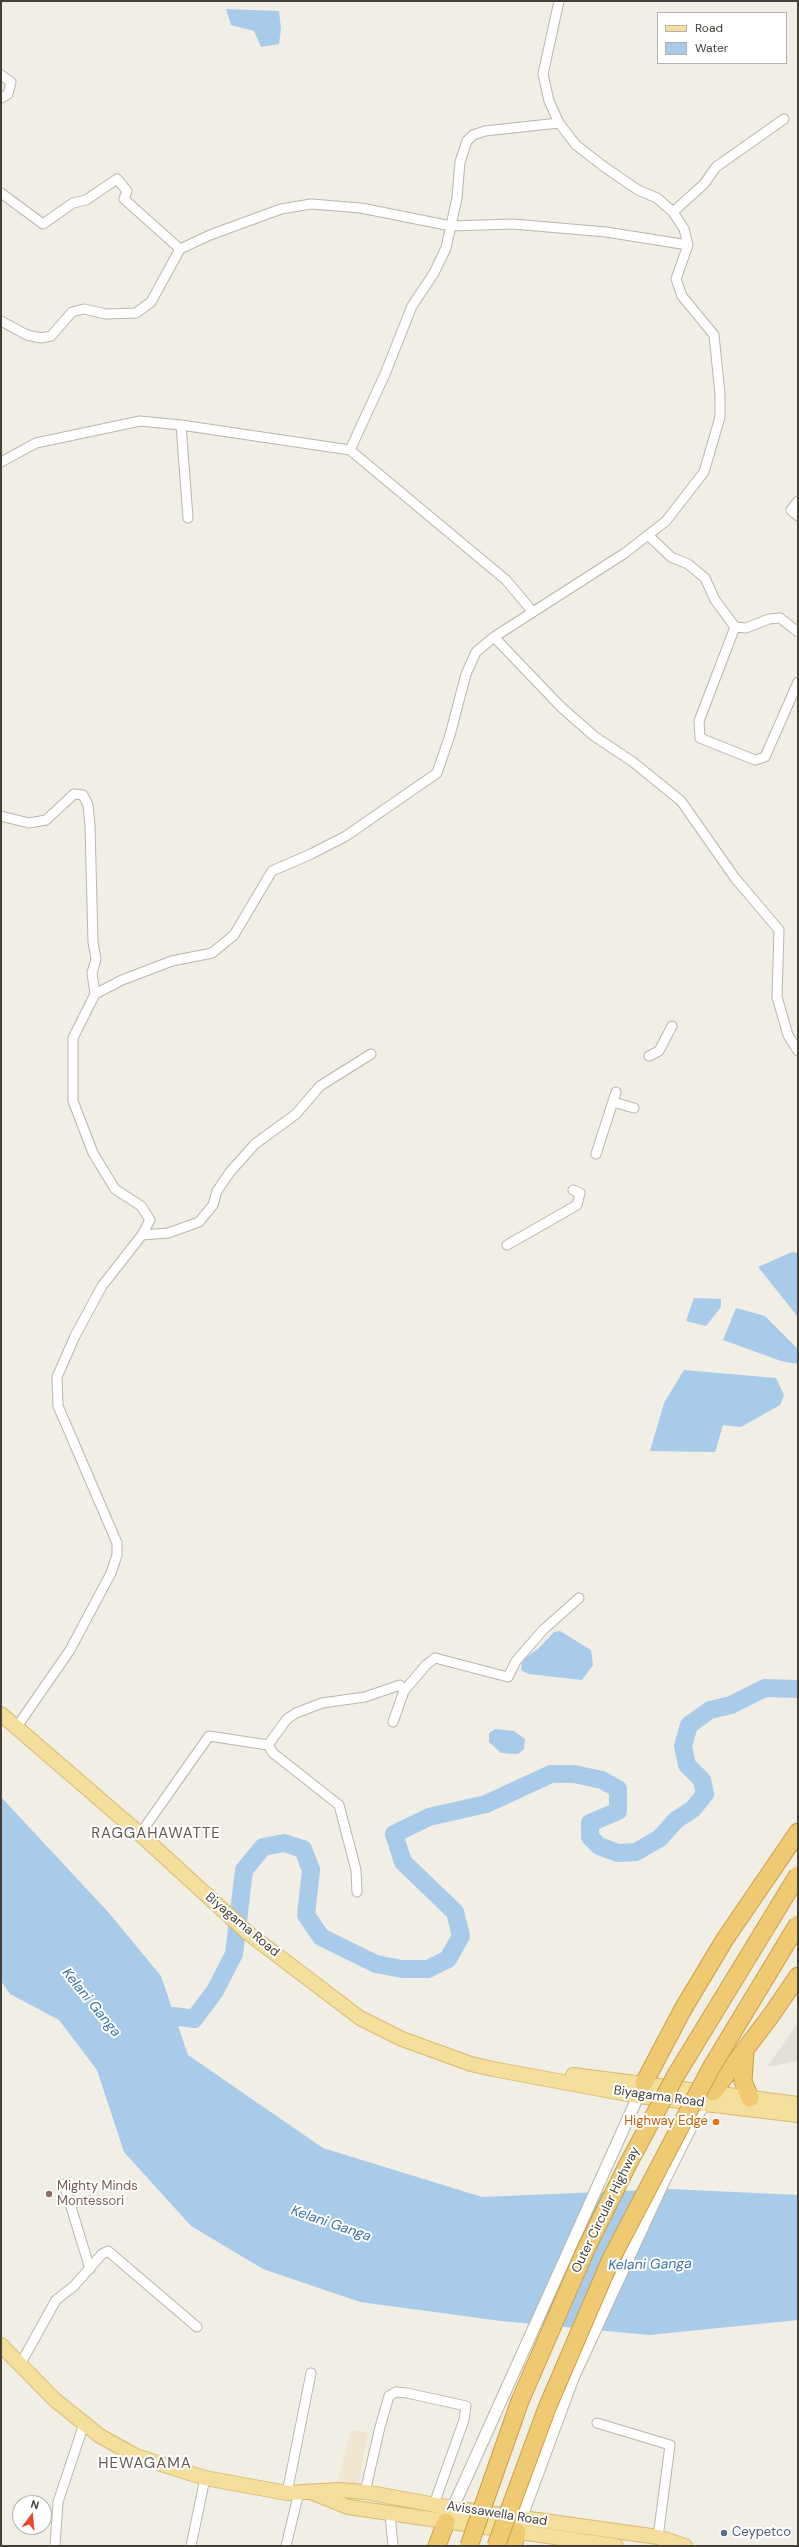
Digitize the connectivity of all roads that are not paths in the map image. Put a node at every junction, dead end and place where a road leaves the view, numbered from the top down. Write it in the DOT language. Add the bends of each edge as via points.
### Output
graph roads {
  1 [pos="560,1"];
  2 [pos="1,75"];
  3 [pos="1,98"];
  4 [pos="784,119"];
  5 [pos="559,123"];
  6 [pos="1,193"];
  7 [pos="673,212"];
  8 [pos="451,226"];
  9 [pos="688,245"];
  10 [pos="180,249"];
  11 [pos="1,321"];
  12 [pos="181,425"];
  13 [pos="350,450"];
  14 [pos="1,462"];
  15 [pos="798,501"];
  16 [pos="798,516"];
  17 [pos="188,518"];
  18 [pos="648,535"];
  19 [pos="532,611"];
  20 [pos="735,627"];
  21 [pos="798,632"];
  22 [pos="494,637"];
  23 [pos="798,682"];
  24 [pos="1,816"];
  25 [pos="95,994"];
  26 [pos="672,1026"];
  27 [pos="798,1051"];
  28 [pos="371,1054"];
  29 [pos="649,1056"];
  30 [pos="616,1092"];
  31 [pos="613,1102"];
  32 [pos="634,1108"];
  33 [pos="596,1154"];
  34 [pos="573,1190"];
  35 [pos="142,1235"];
  36 [pos="507,1245"];
  37 [pos="579,1598"];
  38 [pos="404,1691"];
  39 [pos="1,1714"];
  40 [pos="393,1722"];
  41 [pos="16,1728"];
  42 [pos="268,1745"];
  43 [pos="798,1832"];
  44 [pos="140,1834"];
  45 [pos="798,1875"];
  46 [pos="357,1892"];
  47 [pos="798,1924"];
  48 [pos="798,1976"];
  49 [pos="745,2052"];
  50 [pos="641,2090"];
  51 [pos="709,2098"];
  52 [pos="750,2098"];
  53 [pos="798,2104"];
  54 [pos="798,2115"];
  55 [pos="64,2184"];
  56 [pos="90,2269"];
  57 [pos="197,2327"];
  58 [pos="1,2345"];
  59 [pos="21,2363"];
  60 [pos="311,2373"];
  61 [pos="597,2423"];
  62 [pos="84,2424"];
  63 [pos="205,2478"];
  64 [pos="298,2492"];
  65 [pos="366,2492"];
  66 [pos="434,2504"];
  67 [pos="390,2514"];
  68 [pos="449,2515"];
  69 [pos="517,2532"];
  70 [pos="658,2537"];
  71 [pos="571,2543"];
  72 [pos="54,2546"];
  73 [pos="191,2546"];
  74 [pos="286,2546"];
  75 [pos="393,2546"];
  76 [pos="437,2546"];
  77 [pos="468,2546"];
  78 [pos="496,2546"];
  79 [pos="616,2546"];
  80 [pos="685,2546"];
  1 -- 5 [label="street" via="543,74 549,101"];
  2 -- 3 [label="street" via="11,82 8,94"];
  4 -- 7 [label="street" via="716,167 704,184"];
  5 -- 7 [label="street" via="581,149 638,190 657,198"];
  5 -- 8 [label="street" via="485,131 472,135 467,141 460,162"];
  6 -- 10 [label="street" via="43,224 73,203 86,200 117,179 127,191 124,199"];
  7 -- 9 [label="street" via="684,229"];
  8 -- 9 [label="street" via="513,224 606,232"];
  8 -- 10 [label="street" via="361,208 311,204 281,209"];
  8 -- 13 [label="street" via="446,248 434,273 412,306 385,374"];
  9 -- 18 [label="street" via="676,279 682,296 714,335 720,417 704,472 666,521"];
  10 -- 11 [label="street" via="151,302 136,313 106,314 84,308 72,312 51,336 41,338 27,335"];
  12 -- 13 [label="street"];
  12 -- 14 [label="street" via="140,421 36,443"];
  12 -- 17 [label="street"];
  13 -- 19 [label="street" via="506,580"];
  15 -- 16 [label="street" via="791,510"];
  18 -- 19 [label="street" via="625,553"];
  18 -- 20 [label="street" via="671,557 688,564 702,575"];
  19 -- 22 [label="street"];
  20 -- 21 [label="street" via="746,628 780,618"];
  20 -- 23 [label="street" via="699,721 700,738 755,760 765,757"];
  22 -- 25 [label="street" via="476,652 466,674 437,773 346,836 272,871 234,935 212,953 172,961 122,980"];
  22 -- 27 [label="street" via="561,707 594,736 633,762 681,801 735,878 779,930 777,997 788,1035"];
  24 -- 25 [label="street" via="30,823 46,820 74,794 83,795 88,805 90,826 93,942 96,959 92,973"];
  25 -- 35 [label="street" via="73,1038 73,1101 93,1153 115,1189 141,1206 150,1220"];
  26 -- 29 [label="street" via="658,1051"];
  28 -- 35 [label="street" via="320,1086 296,1114 255,1144 230,1172 217,1191 213,1204 199,1222 168,1233"];
  30 -- 31 [label="street"];
  31 -- 32 [label="street"];
  31 -- 33 [label="street"];
  34 -- 36 [label="street" via="580,1193 577,1205"];
  35 -- 41 [label="street" via="102,1286 75,1336 57,1377 58,1406 117,1543 117,1555 111,1573 70,1650"];
  37 -- 38 [label="street" via="543,1630 516,1662 508,1677 435,1658"];
  38 -- 40 [label="street"];
  38 -- 42 [label="street" via="400,1685 365,1697 322,1703 296,1713 287,1719"];
  39 -- 41 [label="main road, Biyagama Road"];
  41 -- 44 [label="main road, Biyagama Road"];
  42 -- 44 [label="street" via="209,1736"];
  42 -- 46 [label="street" via="272,1753 339,1805 356,1870"];
  43 -- 50 [label="highway" via="725,1939 683,2009"];
  44 -- 50 [label="main road, Biyagama Road" via="248,1933 360,2018 402,2039 471,2064 520,2072 586,2076"];
  45 -- 77 [label="highway, Outer Circular Highway, bridge" via="676,2075 586,2249 520,2401"];
  47 -- 78 [label="highway, Outer Circular Highway, bridge" via="711,2068 611,2259 547,2408"];
  48 -- 49 [label="highway"];
  49 -- 51 [label="highway"];
  49 -- 52 [label="highway" via="743,2081"];
  50 -- 51 [label="main road, Biyagama Road"];
  50 -- 68 [label="street"];
  51 -- 52 [label="main road, Biyagama Road"];
  51 -- 54 [label="main road, Biyagama Road"];
  51 -- 69 [label="street" via="666,2177 573,2378"];
  52 -- 53 [label="main road, Biyagama Road"];
  55 -- 56 [label="street"];
  56 -- 57 [label="street" via="102,2254 108,2251"];
  56 -- 59 [label="street" via="56,2300"];
  58 -- 59 [label="main road, Avissawella Road"];
  59 -- 62 [label="main road, Avissawella Road" via="55,2400"];
  60 -- 64 [label="street"];
  61 -- 70 [label="street" via="670,2445"];
  62 -- 63 [label="main road, Avissawella Road" via="136,2456"];
  62 -- 72 [label="street" via="58,2502"];
  63 -- 64 [label="main road, Avissawella Road"];
  63 -- 73 [label="street"];
  64 -- 65 [label="main road, Avissawella Road"];
  64 -- 67 [label="main road, Avissawella Road" via="348,2507"];
  64 -- 74 [label="street"];
  65 -- 66 [label="main road, Avissawella Road"];
  65 -- 66 [label="street" via="389,2396 396,2392 407,2393 466,2406 464,2420"];
  66 -- 68 [label="main road, Avissawella Road"];
  67 -- 68 [label="main road, Avissawella Road"];
  67 -- 75 [label="street"];
  68 -- 69 [label="main road, Avissawella Road"];
  68 -- 76 [label="highway"];
  69 -- 70 [label="main road, Avissawella Road"];
  69 -- 71 [label="main road, Avissawella Road"];
  70 -- 80 [label="main road, Avissawella Road"];
  71 -- 79 [label="main road, Avissawella Road"];
}
